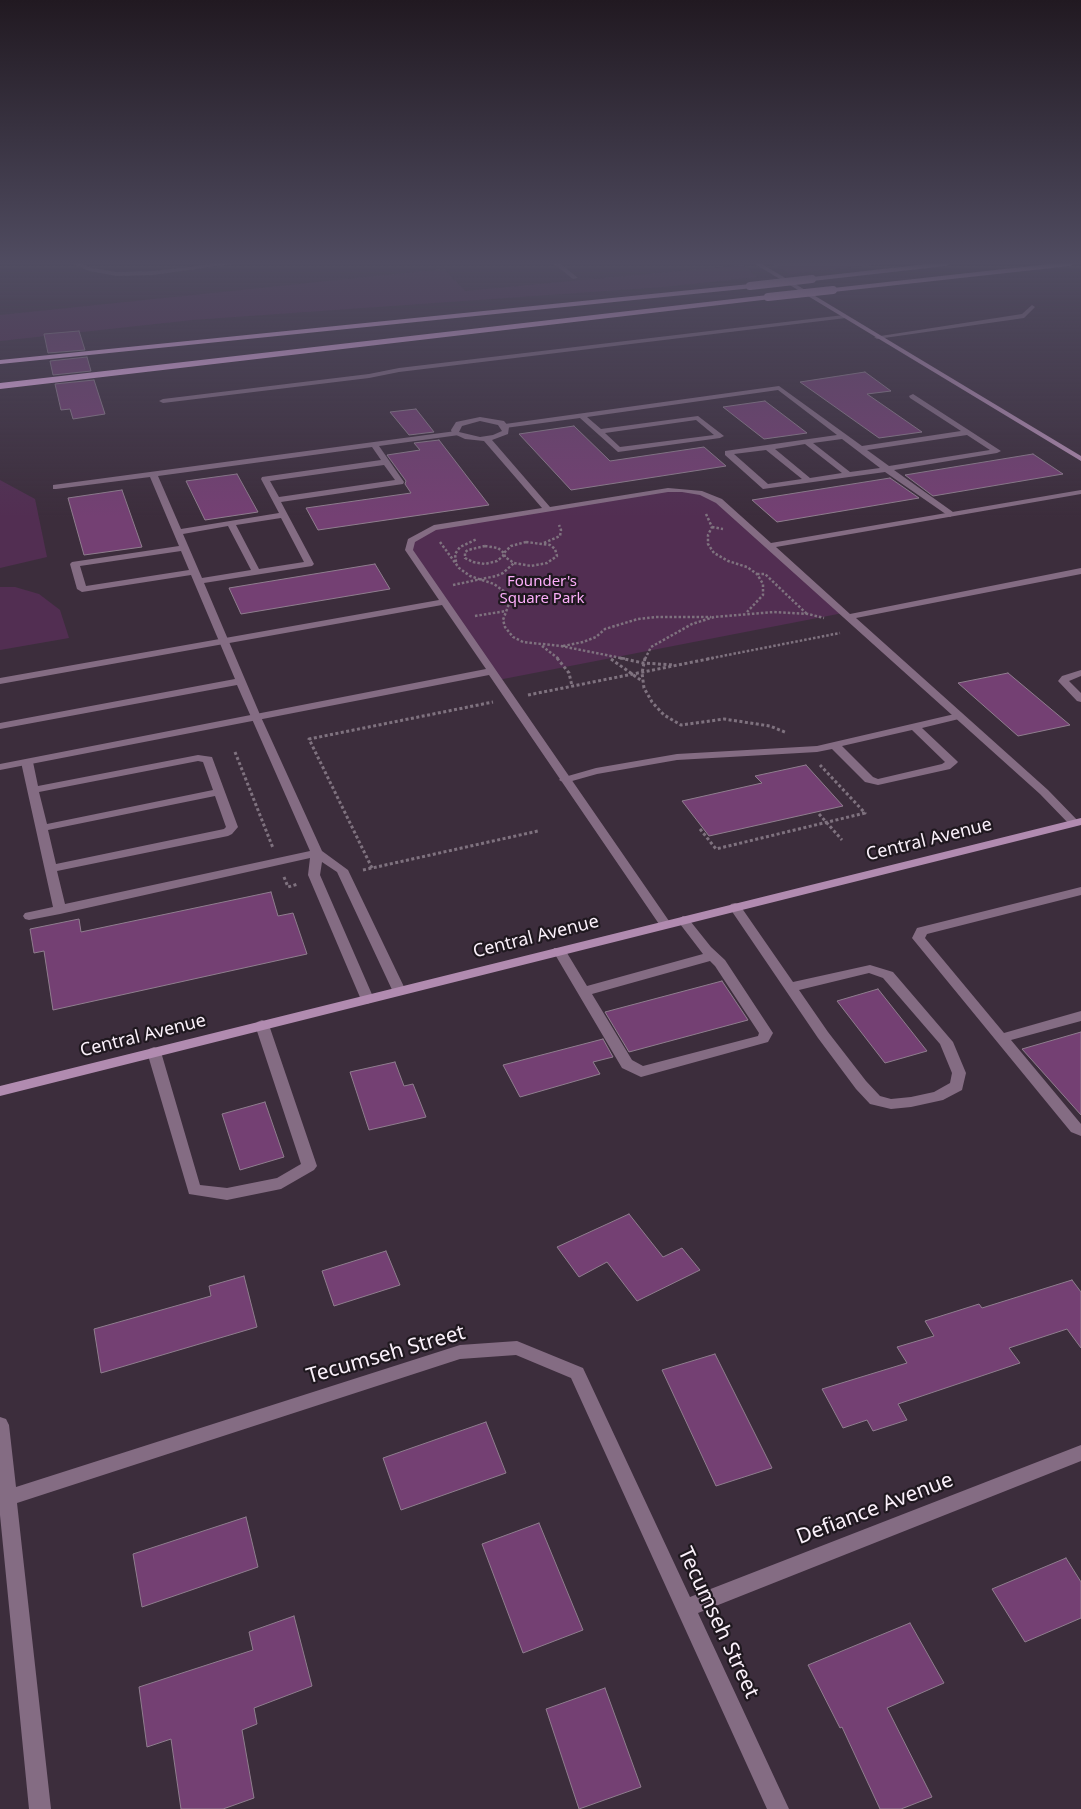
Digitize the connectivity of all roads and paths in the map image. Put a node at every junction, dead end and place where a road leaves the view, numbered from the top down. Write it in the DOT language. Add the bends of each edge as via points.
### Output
graph roads {
  1 [pos="134,348"];
  2 [pos="324,348"];
  3 [pos="581,348"];
  4 [pos="896,348"];
  5 [pos="0,362"];
  6 [pos="0,386"];
  7 [pos="913,396"];
  8 [pos="163,401"];
  9 [pos="581,415"];
  10 [pos="505,426"];
  11 [pos="600,432"];
  12 [pos="968,432"];
  13 [pos="456,433"];
  14 [pos="720,436"];
  15 [pos="844,436"];
  16 [pos="487,439"];
  17 [pos="807,442"];
  18 [pos="374,444"];
  19 [pos="768,448"];
  20 [pos="861,449"];
  21 [pos="739,452"];
  22 [pos="1081,458"];
  23 [pos="386,462"];
  24 [pos="887,468"];
  25 [pos="153,474"];
  26 [pos="848,474"];
  27 [pos="808,480"];
  28 [pos="56,487"];
  29 [pos="679,490"];
  30 [pos="1081,492"];
  31 [pos="276,500"];
  32 [pos="548,510"];
  33 [pos="950,514"];
  34 [pos="284,515"];
  35 [pos="231,523"];
  36 [pos="559,524"];
  37 [pos="434,528"];
  38 [pos="177,532"];
  39 [pos="477,538"];
  40 [pos="542,543"];
  41 [pos="768,546"];
  42 [pos="184,548"];
  43 [pos="504,553"];
  44 [pos="456,563"];
  45 [pos="514,563"];
  46 [pos="1081,571"];
  47 [pos="194,572"];
  48 [pos="256,572"];
  49 [pos="757,574"];
  50 [pos="482,580"];
  51 [pos="199,581"];
  52 [pos="451,585"];
  53 [pos="445,602"];
  54 [pos="506,611"];
  55 [pos="746,613"];
  56 [pos="808,614"];
  57 [pos="474,616"];
  58 [pos="714,617"];
  59 [pos="848,617"];
  60 [pos="831,619"];
  61 [pos="836,626"];
  62 [pos="840,633"];
  63 [pos="225,641"];
  64 [pos="542,645"];
  65 [pos="562,646"];
  66 [pos="607,656"];
  67 [pos="643,663"];
  68 [pos="682,665"];
  69 [pos="492,671"];
  70 [pos="1081,673"];
  71 [pos="0,681"];
  72 [pos="241,681"];
  73 [pos="643,682"];
  74 [pos="572,686"];
  75 [pos="1081,699"];
  76 [pos="959,716"];
  77 [pos="256,717"];
  78 [pos="0,726"];
  79 [pos="915,726"];
  80 [pos="835,745"];
  81 [pos="806,750"];
  82 [pos="235,752"];
  83 [pos="27,762"];
  84 [pos="0,767"];
  85 [pos="565,780"];
  86 [pos="34,790"];
  87 [pos="219,792"];
  88 [pos="819,814"];
  89 [pos="826,823"];
  90 [pos="1079,824"];
  91 [pos="42,828"];
  92 [pos="700,829"];
  93 [pos="538,831"];
  94 [pos="842,840"];
  95 [pos="317,853"];
  96 [pos="278,861"];
  97 [pos="51,869"];
  98 [pos="344,874"];
  99 [pos="316,881"];
  100 [pos="1081,890"];
  101 [pos="735,907"];
  102 [pos="60,910"];
  103 [pos="29,916"];
  104 [pos="683,920"];
  105 [pos="665,924"];
  106 [pos="558,951"];
  107 [pos="712,956"];
  108 [pos="790,987"];
  109 [pos="399,991"];
  110 [pos="583,992"];
  111 [pos="367,999"];
  112 [pos="1081,1016"];
  113 [pos="262,1026"];
  114 [pos="1002,1038"];
  115 [pos="154,1052"];
  116 [pos="0,1091"];
  117 [pos="1081,1130"];
  118 [pos="0,1426"];
  119 [pos="1081,1453"];
  120 [pos="7,1498"];
  121 [pos="686,1608"];
  122 [pos="40,1809"];
  123 [pos="778,1809"];
  1 -- 5 [label="highway, bridge"];
  2 -- 6 [label="highway, bridge"];
  3 -- 8 [label="street"];
  4 -- 22 [label="main road"];
  7 -- 12 [label="street"];
  9 -- 10 [label="street"];
  9 -- 11 [label="street"];
  9 -- 15 [label="street" via="779,388"];
  10 -- 13 [label="street" via="488,420 472,420 459,424"];
  10 -- 16 [label="street" via="501,435"];
  11 -- 14 [label="street" via="698,418"];
  11 -- 14 [label="street" via="618,450"];
  12 -- 20 [label="street"];
  12 -- 24 [label="street" via="998,452"];
  13 -- 16 [label="street" via="465,438"];
  13 -- 18 [label="street"];
  14 -- 21 [label="street"];
  15 -- 17 [label="street"];
  15 -- 20 [label="street"];
  16 -- 32 [label="street"];
  17 -- 19 [label="street"];
  17 -- 26 [label="street"];
  18 -- 23 [label="street"];
  18 -- 25 [label="street"];
  19 -- 21 [label="street"];
  19 -- 27 [label="street"];
  20 -- 24 [label="street"];
  21 -- 27 [label="street" via="728,453 766,487"];
  23 -- 31 [label="street" via="265,479"];
  23 -- 31 [label="street" via="400,482"];
  24 -- 26 [label="street"];
  24 -- 33 [label="street"];
  25 -- 28 [label="street"];
  25 -- 38 [label="street"];
  26 -- 27 [label="street"];
  29 -- 32 [label="street"];
  29 -- 41 [label="street" via="702,494 718,502"];
  29 -- 49 [label="path" via="710,521 712,527 708,544 714,553"];
  30 -- 33 [label="street"];
  31 -- 34 [label="street"];
  32 -- 37 [label="street"];
  33 -- 41 [label="street"];
  34 -- 35 [label="street"];
  34 -- 48 [label="street" via="309,564"];
  35 -- 38 [label="street"];
  35 -- 48 [label="street"];
  36 -- 40 [label="path" via="560,536"];
  37 -- 44 [label="path"];
  37 -- 53 [label="street" via="411,541 409,550"];
  38 -- 42 [label="street"];
  39 -- 44 [label="path" via="460,547 455,554"];
  40 -- 43 [label="path" via="517,544"];
  40 -- 45 [label="path" via="555,549 557,556 553,560 540,565"];
  41 -- 59 [label="street"];
  42 -- 47 [label="street"];
  42 -- 47 [label="street" via="75,564 82,589"];
  43 -- 43 [label="path" via="498,548 479,546 464,555 468,561 485,564 501,559"];
  43 -- 45 [label="path"];
  44 -- 50 [label="path" via="470,576"];
  45 -- 50 [label="path" via="503,573"];
  46 -- 59 [label="street"];
  47 -- 51 [label="street"];
  48 -- 51 [label="street"];
  49 -- 55 [label="path" via="763,584 763,595"];
  49 -- 56 [label="path" via="765,574"];
  50 -- 52 [label="path"];
  50 -- 54 [label="path" via="505,592 510,601"];
  51 -- 63 [label="street"];
  53 -- 63 [label="street"];
  53 -- 69 [label="street"];
  54 -- 57 [label="path"];
  54 -- 64 [label="path" via="503,620 513,638"];
  55 -- 56 [label="path"];
  55 -- 58 [label="path"];
  56 -- 60 [label="path"];
  58 -- 65 [label="path" via="638,619 612,626 583,642"];
  58 -- 67 [label="path" via="692,624 657,643 651,647"];
  59 -- 76 [label="street"];
  61 -- 62 [label="path"];
  63 -- 71 [label="street"];
  63 -- 72 [label="street"];
  64 -- 65 [label="path"];
  64 -- 74 [label="path" via="562,662"];
  65 -- 66 [label="path"];
  66 -- 67 [label="path"];
  66 -- 73 [label="path"];
  67 -- 68 [label="path"];
  67 -- 73 [label="path"];
  69 -- 77 [label="street"];
  69 -- 85 [label="street"];
  70 -- 75 [label="street" via="1063,681"];
  72 -- 77 [label="street"];
  72 -- 78 [label="street"];
  73 -- 81 [label="path" via="652,702 664,715 681,725 724,719 746,721 789,734"];
  76 -- 79 [label="street"];
  76 -- 90 [label="street"];
  77 -- 83 [label="street"];
  77 -- 95 [label="street"];
  79 -- 80 [label="street"];
  79 -- 80 [label="street" via="952,762 946,767 878,782 869,780"];
  80 -- 81 [label="street"];
  81 -- 85 [label="street" via="662,759"];
  81 -- 89 [label="path" via="865,814"];
  82 -- 96 [label="path"];
  83 -- 84 [label="street"];
  83 -- 86 [label="street"];
  85 -- 105 [label="street"];
  86 -- 87 [label="street" via="198,758 208,759"];
  86 -- 91 [label="street"];
  87 -- 91 [label="street"];
  87 -- 97 [label="street" via="232,827 228,832"];
  88 -- 89 [label="path"];
  89 -- 92 [label="path" via="716,849"];
  89 -- 94 [label="path"];
  90 -- 101 [label="main road, Central Avenue"];
  91 -- 97 [label="street"];
  93 -- 98 [label="path"];
  95 -- 96 [label="street"];
  95 -- 98 [label="street"];
  95 -- 99 [label="street"];
  96 -- 99 [label="path" via="288,886"];
  96 -- 102 [label="street"];
  97 -- 102 [label="street"];
  98 -- 109 [label="street"];
  99 -- 111 [label="street"];
  100 -- 114 [label="street" via="922,931 918,938"];
  101 -- 104 [label="main road, Central Avenue"];
  101 -- 108 [label="street"];
  102 -- 103 [label="street"];
  104 -- 105 [label="main road, Central Avenue"];
  104 -- 107 [label="street"];
  105 -- 106 [label="main road, Central Avenue"];
  106 -- 109 [label="main road, Central Avenue"];
  106 -- 110 [label="street"];
  107 -- 110 [label="street"];
  107 -- 110 [label="street" via="720,963 766,1033 763,1039 641,1072 627,1064"];
  108 -- 108 [label="street" via="875,1100 891,1104 911,1102 938,1096 957,1086 959,1073 946,1042 888,975 870,970"];
  109 -- 111 [label="main road, Central Avenue"];
  111 -- 113 [label="main road, Central Avenue"];
  112 -- 114 [label="street"];
  113 -- 115 [label="main road, Central Avenue"];
  113 -- 115 [label="street" via="309,1166 281,1183 227,1194 194,1190"];
  114 -- 117 [label="street"];
  115 -- 116 [label="main road, Central Avenue"];
  118 -- 120 [label="street"];
  119 -- 121 [label="street, Defiance Avenue"];
  120 -- 121 [label="street, Tecumseh Street" via="460,1352 517,1348 576,1373"];
  120 -- 122 [label="street"];
  121 -- 123 [label="street, Tecumseh Street"];
}
